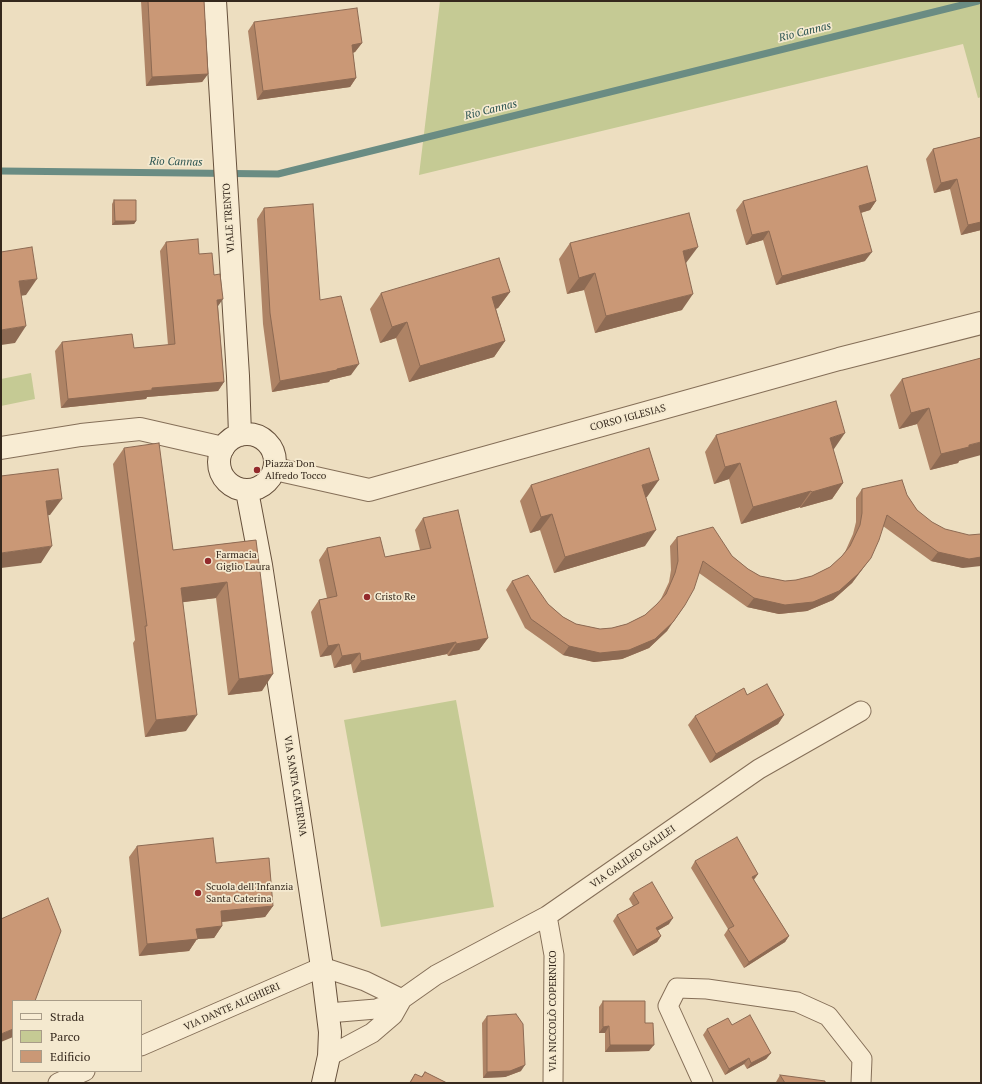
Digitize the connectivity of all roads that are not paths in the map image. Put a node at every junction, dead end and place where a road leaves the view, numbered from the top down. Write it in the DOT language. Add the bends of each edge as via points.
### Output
graph roads {
  1 [pos="215,1"];
  2 [pos="981,323"];
  3 [pos="231,441"];
  4 [pos="1,448"];
  5 [pos="275,469"];
  6 [pos="247,491"];
  7 [pos="861,711"];
  8 [pos="547,916"];
  9 [pos="322,967"];
  10 [pos="402,999"];
  11 [pos="328,1013"];
  12 [pos="142,1046"];
  13 [pos="329,1056"];
  14 [pos="83,1072"];
  15 [pos="58,1083"];
  16 [pos="323,1083"];
  17 [pos="553,1083"];
  18 [pos="703,1083"];
  19 [pos="861,1083"];
  1 -- 3 [label="main road, VIALE TRENTO" via="238,376"];
  2 -- 5 [label="main road, CORSO IGLESIAS" via="839,359 369,490"];
  3 -- 4 [label="main road" via="140,429 81,435"];
  3 -- 5 [label="main road" via="249,434 259,436 273,450"];
  3 -- 6 [label="main road" via="220,456 221,472 231,485"];
  5 -- 6 [label="main road" via="265,484"];
  6 -- 9 [label="main road, VIA SANTA CATERINA" via="261,564"];
  7 -- 8 [label="street, VIA GALILEO GALILEI" via="759,769"];
  8 -- 10 [label="street, VIA GALILEO GALILEI" via="436,975"];
  8 -- 17 [label="street, VIA NICCOLÒ COPERNICO" via="554,955"];
  9 -- 10 [label="street" via="365,981"];
  9 -- 11 [label="main road, VIA SANTA CATERINA"];
  9 -- 12 [label="street, VIA DANTE ALIGHIERI"];
  10 -- 11 [label="street, VIA GALILEO GALILEI" via="376,1009"];
  10 -- 13 [label="street, VIA GALILEO GALILEI" via="393,1015 372,1033"];
  11 -- 13 [label="main road, VIA SANTA CATERINA"];
  13 -- 16 [label="main road, VIA SANTA CATERINA"];
  14 -- 15 [label="street"];
  18 -- 19 [label="street" via="668,1006 677,988 707,989 797,1002 828,1016 862,1060"];
}
